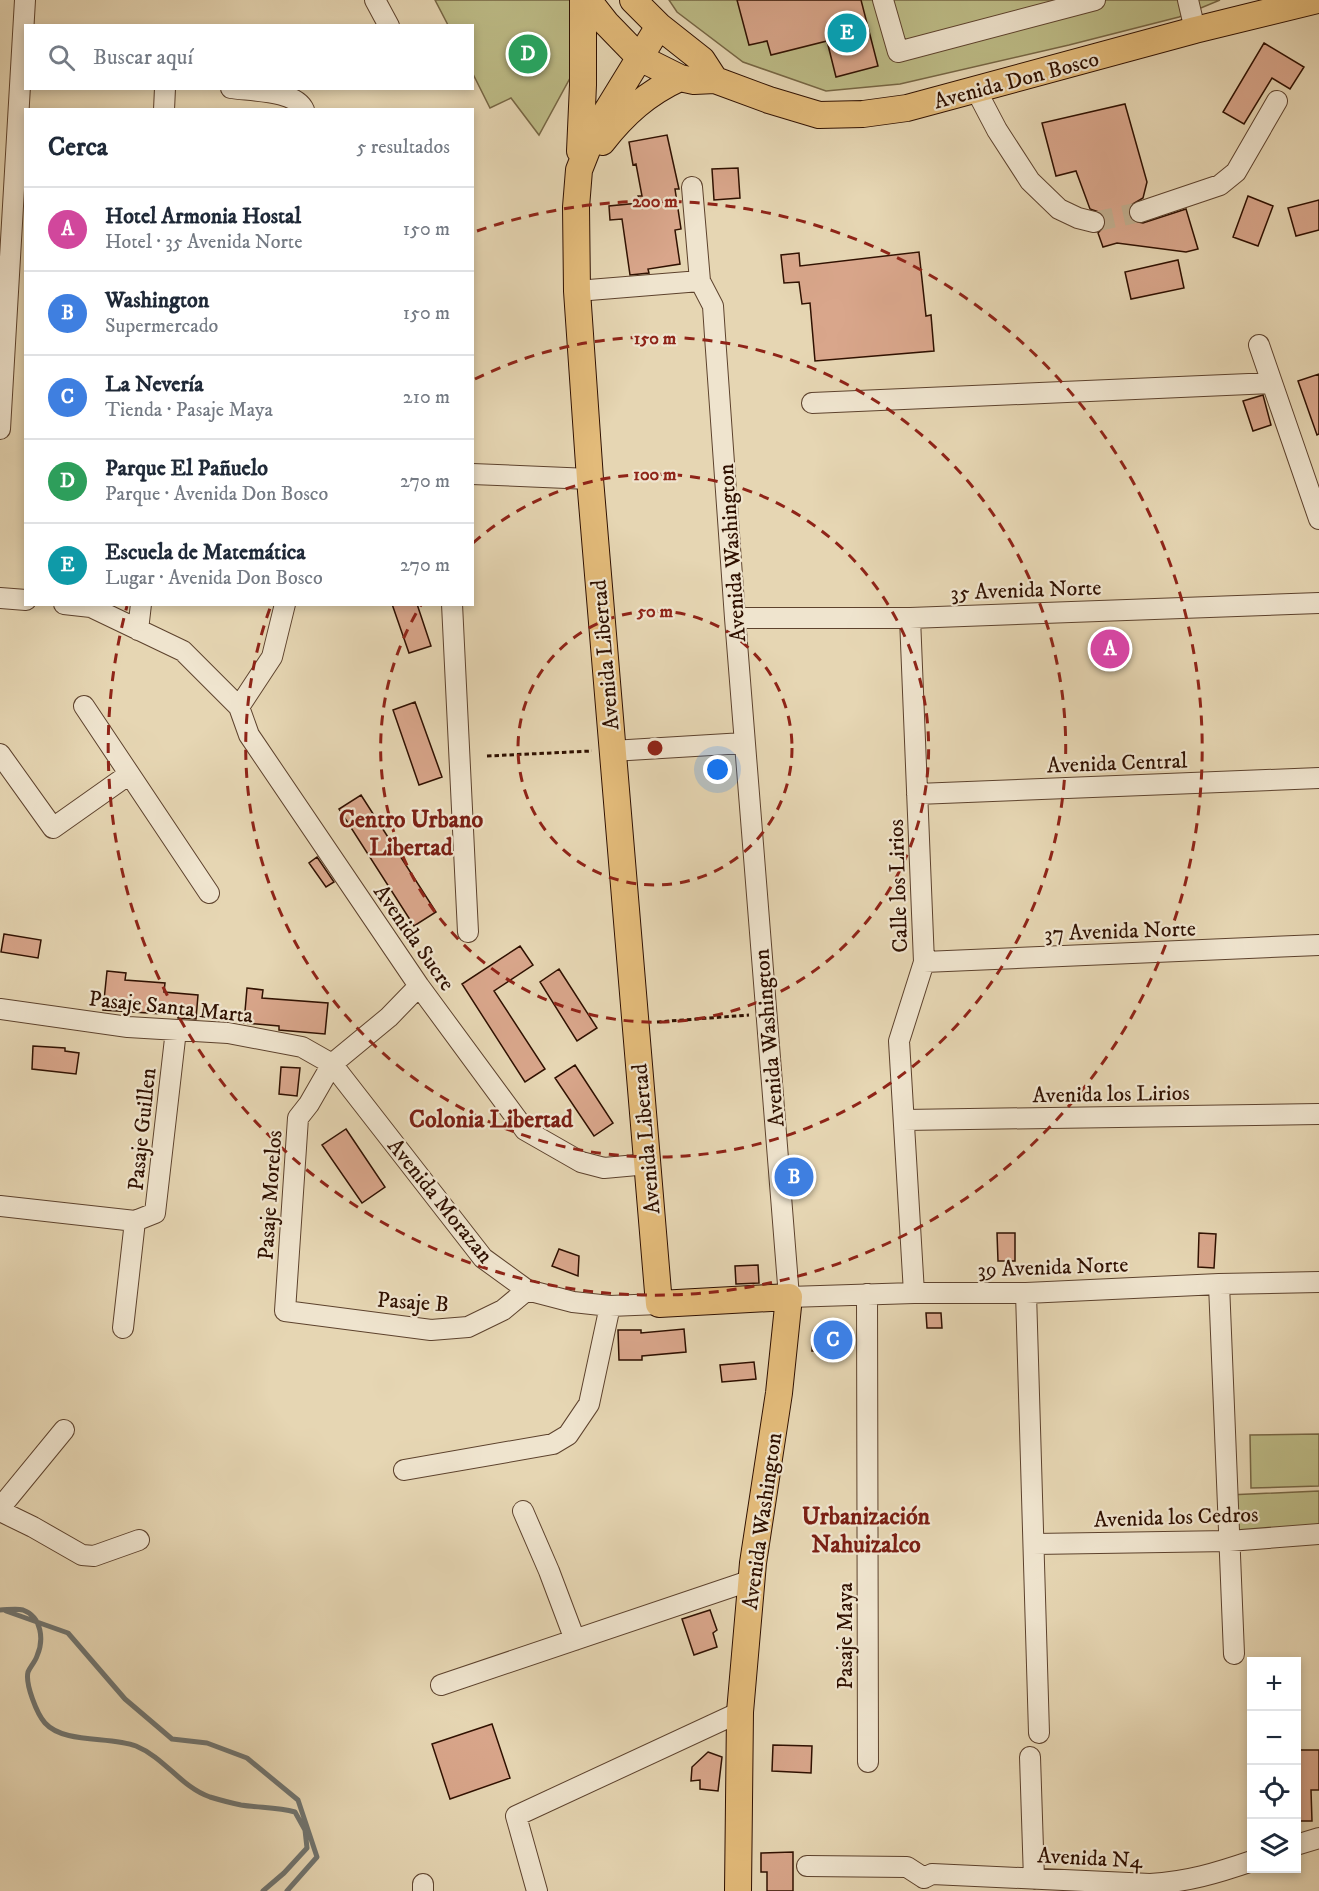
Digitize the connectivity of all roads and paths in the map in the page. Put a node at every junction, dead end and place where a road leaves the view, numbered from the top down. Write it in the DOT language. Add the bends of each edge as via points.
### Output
graph roads {
  1 [pos="25,0"];
  2 [pos="375,0"];
  3 [pos="583,0"];
  4 [pos="588,0"];
  5 [pos="633,0"];
  6 [pos="883,0"];
  7 [pos="1095,0"];
  8 [pos="1188,0"];
  9 [pos="1317,0"];
  10 [pos="24,24"];
  11 [pos="387,24"];
  12 [pos="659,26"];
  13 [pos="1195,30"];
  14 [pos="24,38"];
  15 [pos="640,58"];
  16 [pos="23,77"];
  17 [pos="680,78"];
  18 [pos="715,80"];
  19 [pos="165,90"];
  20 [pos="246,90"];
  21 [pos="976,90"];
  22 [pos="1277,100"];
  23 [pos="164,108"];
  24 [pos="303,108"];
  25 [pos="579,170"];
  26 [pos="692,186"];
  27 [pos="1140,212"];
  28 [pos="1094,222"];
  29 [pos="700,281"];
  30 [pos="577,291"];
  31 [pos="1259,345"];
  32 [pos="1272,383"];
  33 [pos="812,403"];
  34 [pos="0,429"];
  35 [pos="474,474"];
  36 [pos="590,479"];
  37 [pos="1319,519"];
  38 [pos="0,598"];
  39 [pos="24,600"];
  40 [pos="1319,603"];
  41 [pos="82,606"];
  42 [pos="141,606"];
  43 [pos="285,606"];
  44 [pos="452,606"];
  45 [pos="735,618"];
  46 [pos="910,618"];
  47 [pos="138,630"];
  48 [pos="84,706"];
  49 [pos="239,707"];
  50 [pos="744,743"];
  51 [pos="603,751"];
  52 [pos="0,754"];
  53 [pos="487,756"];
  54 [pos="128,775"];
  55 [pos="1319,778"];
  56 [pos="917,794"];
  57 [pos="209,893"];
  58 [pos="468,932"];
  59 [pos="1319,945"];
  60 [pos="924,962"];
  61 [pos="419,986"];
  62 [pos="0,1009"];
  63 [pos="750,1015"];
  64 [pos="649,1023"];
  65 [pos="176,1030"];
  66 [pos="332,1064"];
  67 [pos="1319,1114"];
  68 [pos="904,1120"];
  69 [pos="648,1164"];
  70 [pos="0,1206"];
  71 [pos="135,1221"];
  72 [pos="1319,1282"];
  73 [pos="1219,1284"];
  74 [pos="527,1290"];
  75 [pos="914,1293"];
  76 [pos="1026,1293"];
  77 [pos="867,1294"];
  78 [pos="789,1297"];
  79 [pos="659,1304"];
  80 [pos="610,1306"];
  81 [pos="285,1311"];
  82 [pos="123,1328"];
  83 [pos="64,1430"];
  84 [pos="404,1470"];
  85 [pos="0,1509"];
  86 [pos="523,1510"];
  87 [pos="1319,1534"];
  88 [pos="139,1540"];
  89 [pos="1229,1541"];
  90 [pos="1034,1544"];
  91 [pos="752,1580"];
  92 [pos="575,1640"];
  93 [pos="1234,1654"];
  94 [pos="441,1685"];
  95 [pos="740,1712"];
  96 [pos="1039,1733"];
  97 [pos="1030,1757"];
  98 [pos="868,1762"];
  99 [pos="1319,1838"];
  100 [pos="1301,1843"];
  101 [pos="1247,1862"];
  102 [pos="807,1866"];
  103 [pos="1034,1879"];
  104 [pos="923,1885"];
  105 [pos="537,1891"];
  106 [pos="738,1891"];
  1 -- 10 [label="street"];
  2 -- 11 [label="street"];
  3 -- 25 [label="main road"];
  4 -- 15 [label="main road, Avenida Don Bosco"];
  5 -- 12 [label="main road"];
  6 -- 7 [label="street" via="898,52"];
  8 -- 13 [label="street"];
  9 -- 13 [label="main road, Avenida Don Bosco"];
  12 -- 15 [label="main road, Avenida Libertad"];
  12 -- 18 [label="main road" via="702,60"];
  13 -- 21 [label="main road, Avenida Don Bosco"];
  14 -- 16 [label="street"];
  15 -- 17 [label="main road, Avenida Don Bosco"];
  15 -- 25 [label="main road, Avenida Libertad" via="594,132"];
  16 -- 34 [label="street"];
  17 -- 18 [label="main road, Avenida Don Bosco"];
  17 -- 25 [label="main road" via="627,113"];
  18 -- 21 [label="main road, Avenida Don Bosco" via="819,115 907,108"];
  19 -- 23 [label="street"];
  20 -- 24 [label="street" via="285,95"];
  21 -- 28 [label="street" via="1030,181 1059,208"];
  22 -- 27 [label="street" via="1230,178 1220,185"];
  25 -- 30 [label="main road, Avenida Libertad"];
  26 -- 29 [label="street, Avenida Washington"];
  29 -- 30 [label="street"];
  29 -- 45 [label="street, Avenida Washington" via="714,316"];
  30 -- 36 [label="main road, Avenida Libertad"];
  31 -- 32 [label="street"];
  32 -- 33 [label="street"];
  32 -- 37 [label="street"];
  35 -- 36 [label="street"];
  36 -- 51 [label="main road, Avenida Libertad"];
  38 -- 39 [label="street"];
  40 -- 46 [label="street, 35 Avenida Norte"];
  41 -- 47 [label="street, Avenida Sucre"];
  42 -- 47 [label="street"];
  43 -- 49 [label="street" via="272,657"];
  44 -- 58 [label="street"];
  45 -- 46 [label="street, 35 Avenida Norte"];
  45 -- 50 [label="street, Avenida Washington"];
  46 -- 56 [label="street, Calle los Lirios"];
  47 -- 49 [label="street, Avenida Sucre" via="183,651"];
  48 -- 54 [label="street"];
  49 -- 61 [label="street, Avenida Sucre" via="249,735"];
  50 -- 51 [label="street"];
  50 -- 78 [label="street, Avenida Washington"];
  51 -- 53 [label="path"];
  51 -- 69 [label="main road, Avenida Libertad"];
  52 -- 54 [label="street" via="53,828"];
  54 -- 57 [label="street"];
  55 -- 56 [label="street, Avenida Central"];
  56 -- 60 [label="street, Calle los Lirios"];
  59 -- 60 [label="street, 37 Avenida Norte"];
  60 -- 68 [label="street, Calle los Lirios" via="899,1041"];
  61 -- 66 [label="street, Pasaje Morelos" via="389,1017"];
  61 -- 69 [label="street, Avenida Sucre" via="525,1130 581,1162 604,1168"];
  62 -- 65 [label="street, Pasaje Santa Marta"];
  63 -- 64 [label="path"];
  65 -- 66 [label="street, Pasaje Santa Marta" via="228,1033 302,1047"];
  65 -- 71 [label="street, Pasaje Guillen" via="155,1213"];
  66 -- 74 [label="street, Avenida Morazan" via="483,1258"];
  66 -- 81 [label="street, Pasaje Morelos" via="298,1118"];
  67 -- 68 [label="street, Avenida los Lirios"];
  68 -- 75 [label="street, Calle los Lirios"];
  69 -- 79 [label="main road, Avenida Libertad"];
  70 -- 71 [label="street"];
  71 -- 82 [label="street, Pasaje Guillen"];
  72 -- 73 [label="street, 39 Avenida Norte"];
  73 -- 76 [label="street, 39 Avenida Norte"];
  73 -- 89 [label="street"];
  74 -- 80 [label="street, Avenida Morazan" via="573,1302"];
  74 -- 81 [label="street, Pasaje B" via="503,1310 468,1327 450,1329 431,1330"];
  75 -- 76 [label="street, 39 Avenida Norte"];
  75 -- 77 [label="street, 39 Avenida Norte"];
  76 -- 90 [label="street"];
  77 -- 78 [label="street, 39 Avenida Norte"];
  77 -- 98 [label="street, Pasaje Maya"];
  78 -- 79 [label="main road, Avenida Morazan"];
  78 -- 91 [label="main road, Avenida Washington"];
  79 -- 80 [label="street, Avenida Morazan"];
  80 -- 84 [label="street" via="589,1404 561,1440"];
  83 -- 85 [label="street"];
  85 -- 88 [label="street" via="82,1555 94,1556"];
  86 -- 92 [label="street"];
  87 -- 89 [label="street, Avenida los Cedros"];
  89 -- 90 [label="street, Avenida los Cedros"];
  89 -- 93 [label="street"];
  90 -- 96 [label="street"];
  91 -- 92 [label="street"];
  91 -- 95 [label="main road, Avenida Washington"];
  92 -- 94 [label="street"];
  95 -- 105 [label="street" via="516,1816"];
  95 -- 106 [label="main road, Avenida Washington"];
  97 -- 103 [label="street"];
  99 -- 100 [label="street"];
  101 -- 103 [label="street, Avenida N4" via="1175,1883"];
  102 -- 104 [label="street" via="907,1867"];
  103 -- 104 [label="street, Avenida N4" via="932,1874"];
}
